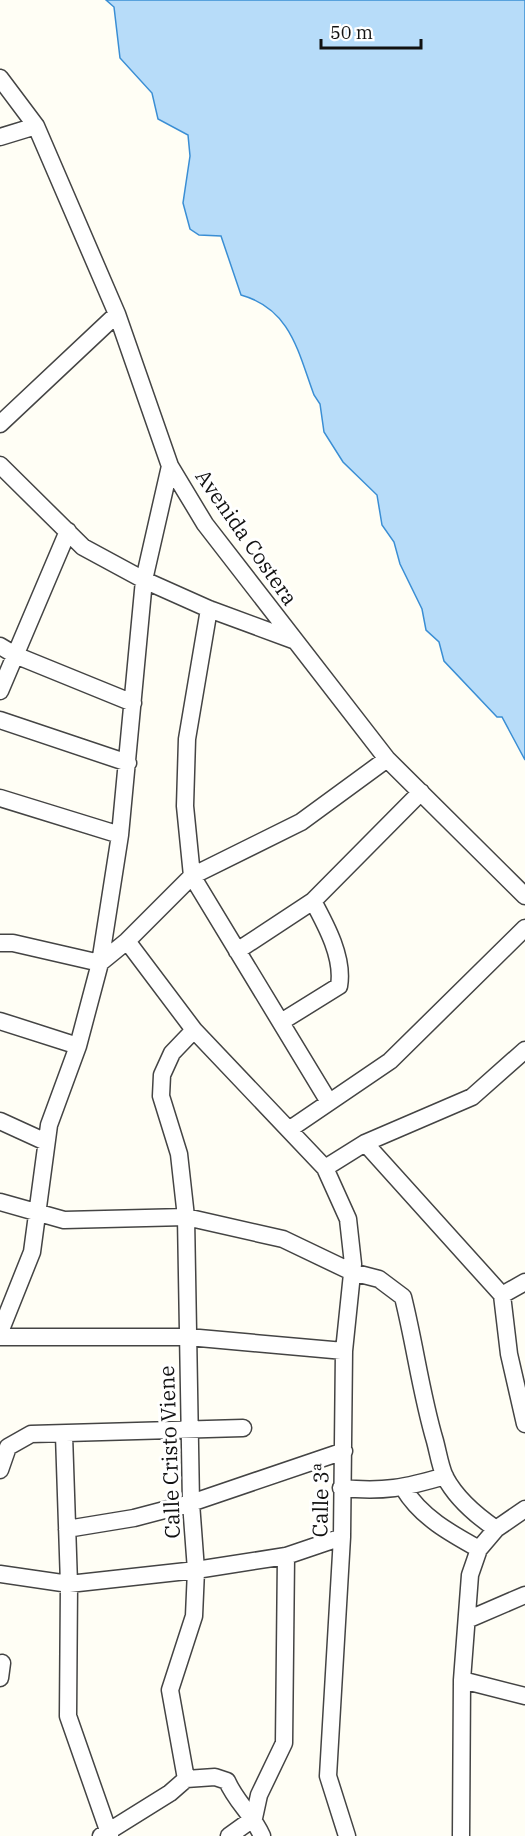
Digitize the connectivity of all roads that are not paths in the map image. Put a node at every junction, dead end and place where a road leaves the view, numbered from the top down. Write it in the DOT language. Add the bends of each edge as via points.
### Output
graph roads {
  1 [pos="0,78"];
  2 [pos="36,126"];
  3 [pos="0,137"];
  4 [pos="117,314"];
  5 [pos="0,424"];
  6 [pos="0,465"];
  7 [pos="170,466"];
  8 [pos="68,531"];
  9 [pos="144,580"];
  10 [pos="209,609"];
  11 [pos="293,640"];
  12 [pos="0,646"];
  13 [pos="15,655"];
  14 [pos="0,691"];
  15 [pos="133,703"];
  16 [pos="0,720"];
  17 [pos="387,759"];
  18 [pos="128,763"];
  19 [pos="421,792"];
  20 [pos="0,798"];
  21 [pos="120,835"];
  22 [pos="192,876"];
  23 [pos="525,896"];
  24 [pos="313,901"];
  25 [pos="525,928"];
  26 [pos="127,941"];
  27 [pos="0,943"];
  28 [pos="237,951"];
  29 [pos="100,963"];
  30 [pos="0,1021"];
  31 [pos="281,1022"];
  32 [pos="194,1030"];
  33 [pos="78,1046"];
  34 [pos="524,1052"];
  35 [pos="329,1102"];
  36 [pos="0,1120"];
  37 [pos="290,1129"];
  38 [pos="46,1142"];
  39 [pos="365,1143"];
  40 [pos="325,1168"];
  41 [pos="0,1202"];
  42 [pos="37,1211"];
  43 [pos="186,1217"];
  44 [pos="352,1272"];
  45 [pos="525,1282"];
  46 [pos="502,1295"];
  47 [pos="0,1332"];
  48 [pos="0,1337"];
  49 [pos="188,1337"];
  50 [pos="344,1351"];
  51 [pos="525,1424"];
  52 [pos="243,1428"];
  53 [pos="190,1431"];
  54 [pos="64,1434"];
  55 [pos="344,1450"];
  56 [pos="0,1470"];
  57 [pos="445,1476"];
  58 [pos="341,1488"];
  59 [pos="404,1489"];
  60 [pos="192,1503"];
  61 [pos="525,1509"];
  62 [pos="496,1529"];
  63 [pos="67,1530"];
  64 [pos="342,1537"];
  65 [pos="479,1549"];
  66 [pos="286,1556"];
  67 [pos="196,1570"];
  68 [pos="0,1574"];
  69 [pos="69,1584"];
  70 [pos="525,1595"];
  71 [pos="467,1620"];
  72 [pos="462,1680"];
  73 [pos="525,1696"];
  74 [pos="186,1779"];
  75 [pos="254,1818"];
  76 [pos="106,1835"];
  77 [pos="229,1836"];
  78 [pos="262,1836"];
  79 [pos="347,1836"];
  80 [pos="461,1836"];
  1 -- 2 [label="street, Avenida Costera"];
  2 -- 3 [label="street"];
  2 -- 4 [label="street, Avenida Costera"];
  4 -- 5 [label="street"];
  4 -- 7 [label="street, Avenida Costera"];
  6 -- 8 [label="street"];
  7 -- 9 [label="street"];
  7 -- 11 [label="street, Avenida Costera" via="205,524"];
  8 -- 9 [label="street" via="83,546"];
  8 -- 13 [label="street"];
  9 -- 10 [label="street"];
  9 -- 15 [label="street"];
  10 -- 11 [label="street"];
  10 -- 22 [label="street" via="187,739 184,806"];
  11 -- 17 [label="street, Avenida Costera"];
  12 -- 13 [label="street"];
  13 -- 14 [label="street"];
  13 -- 15 [label="street"];
  15 -- 18 [label="street"];
  16 -- 18 [label="street"];
  17 -- 19 [label="street, Avenida Costera"];
  17 -- 22 [label="street" via="301,822"];
  18 -- 21 [label="street"];
  19 -- 23 [label="street, Avenida Costera"];
  19 -- 24 [label="street"];
  20 -- 21 [label="street"];
  21 -- 29 [label="street"];
  22 -- 26 [label="street"];
  22 -- 28 [label="street"];
  24 -- 28 [label="street"];
  24 -- 31 [label="street" via="340,968 339,986"];
  25 -- 35 [label="street" via="390,1061"];
  26 -- 29 [label="street"];
  26 -- 32 [label="street, Calle 3ª"];
  27 -- 29 [label="street"];
  28 -- 31 [label="street"];
  29 -- 33 [label="street"];
  30 -- 33 [label="street"];
  31 -- 35 [label="street"];
  32 -- 37 [label="street, Calle 3ª"];
  32 -- 43 [label="street, Calle Cristo Viene" via="172,1053 162,1075 161,1096 179,1154"];
  33 -- 38 [label="street"];
  34 -- 39 [label="street" via="472,1097"];
  35 -- 37 [label="street"];
  36 -- 38 [label="street"];
  37 -- 40 [label="street, Calle 3ª"];
  38 -- 42 [label="street"];
  39 -- 40 [label="street"];
  39 -- 46 [label="street"];
  40 -- 44 [label="street, Calle 3ª" via="348,1219"];
  41 -- 42 [label="street"];
  42 -- 43 [label="street" via="64,1220"];
  42 -- 47 [label="street" via="32,1252"];
  43 -- 44 [label="street" via="283,1239"];
  43 -- 49 [label="street, Calle Cristo Viene"];
  44 -- 50 [label="street, Calle 3ª"];
  44 -- 57 [label="street" via="380,1279 403,1297 424,1403"];
  45 -- 46 [label="street"];
  46 -- 51 [label="street" via="509,1354"];
  48 -- 49 [label="street"];
  49 -- 50 [label="street"];
  49 -- 53 [label="street, Calle Cristo Viene"];
  50 -- 55 [label="street, Calle 3ª"];
  52 -- 53 [label="street"];
  53 -- 54 [label="street"];
  53 -- 60 [label="street, Calle Cristo Viene"];
  54 -- 56 [label="street" via="31,1434 8,1447"];
  54 -- 63 [label="street"];
  55 -- 58 [label="street, Calle 3ª"];
  55 -- 60 [label="street"];
  57 -- 59 [label="street"];
  57 -- 62 [label="street" via="457,1495"];
  58 -- 59 [label="street"];
  58 -- 64 [label="street, Calle 3ª"];
  59 -- 65 [label="street" via="414,1506"];
  60 -- 63 [label="street"];
  60 -- 67 [label="street, Calle Cristo Viene"];
  61 -- 62 [label="street"];
  62 -- 65 [label="street"];
  63 -- 69 [label="street"];
  64 -- 66 [label="street"];
  64 -- 79 [label="street, Calle 3ª" via="328,1776"];
  65 -- 71 [label="street" via="470,1575"];
  66 -- 67 [label="street"];
  66 -- 75 [label="street" via="284,1743 259,1795"];
  67 -- 69 [label="street"];
  67 -- 74 [label="street, Calle Cristo Viene" via="194,1616 170,1690"];
  68 -- 69 [label="street"];
  69 -- 76 [label="street" via="68,1716"];
  70 -- 71 [label="street"];
  71 -- 72 [label="street"];
  72 -- 73 [label="street"];
  72 -- 80 [label="street"];
  74 -- 75 [label="street" via="215,1777 227,1781 233,1795"];
  74 -- 76 [label="street"];
  75 -- 77 [label="street"];
  75 -- 78 [label="street"];
}
